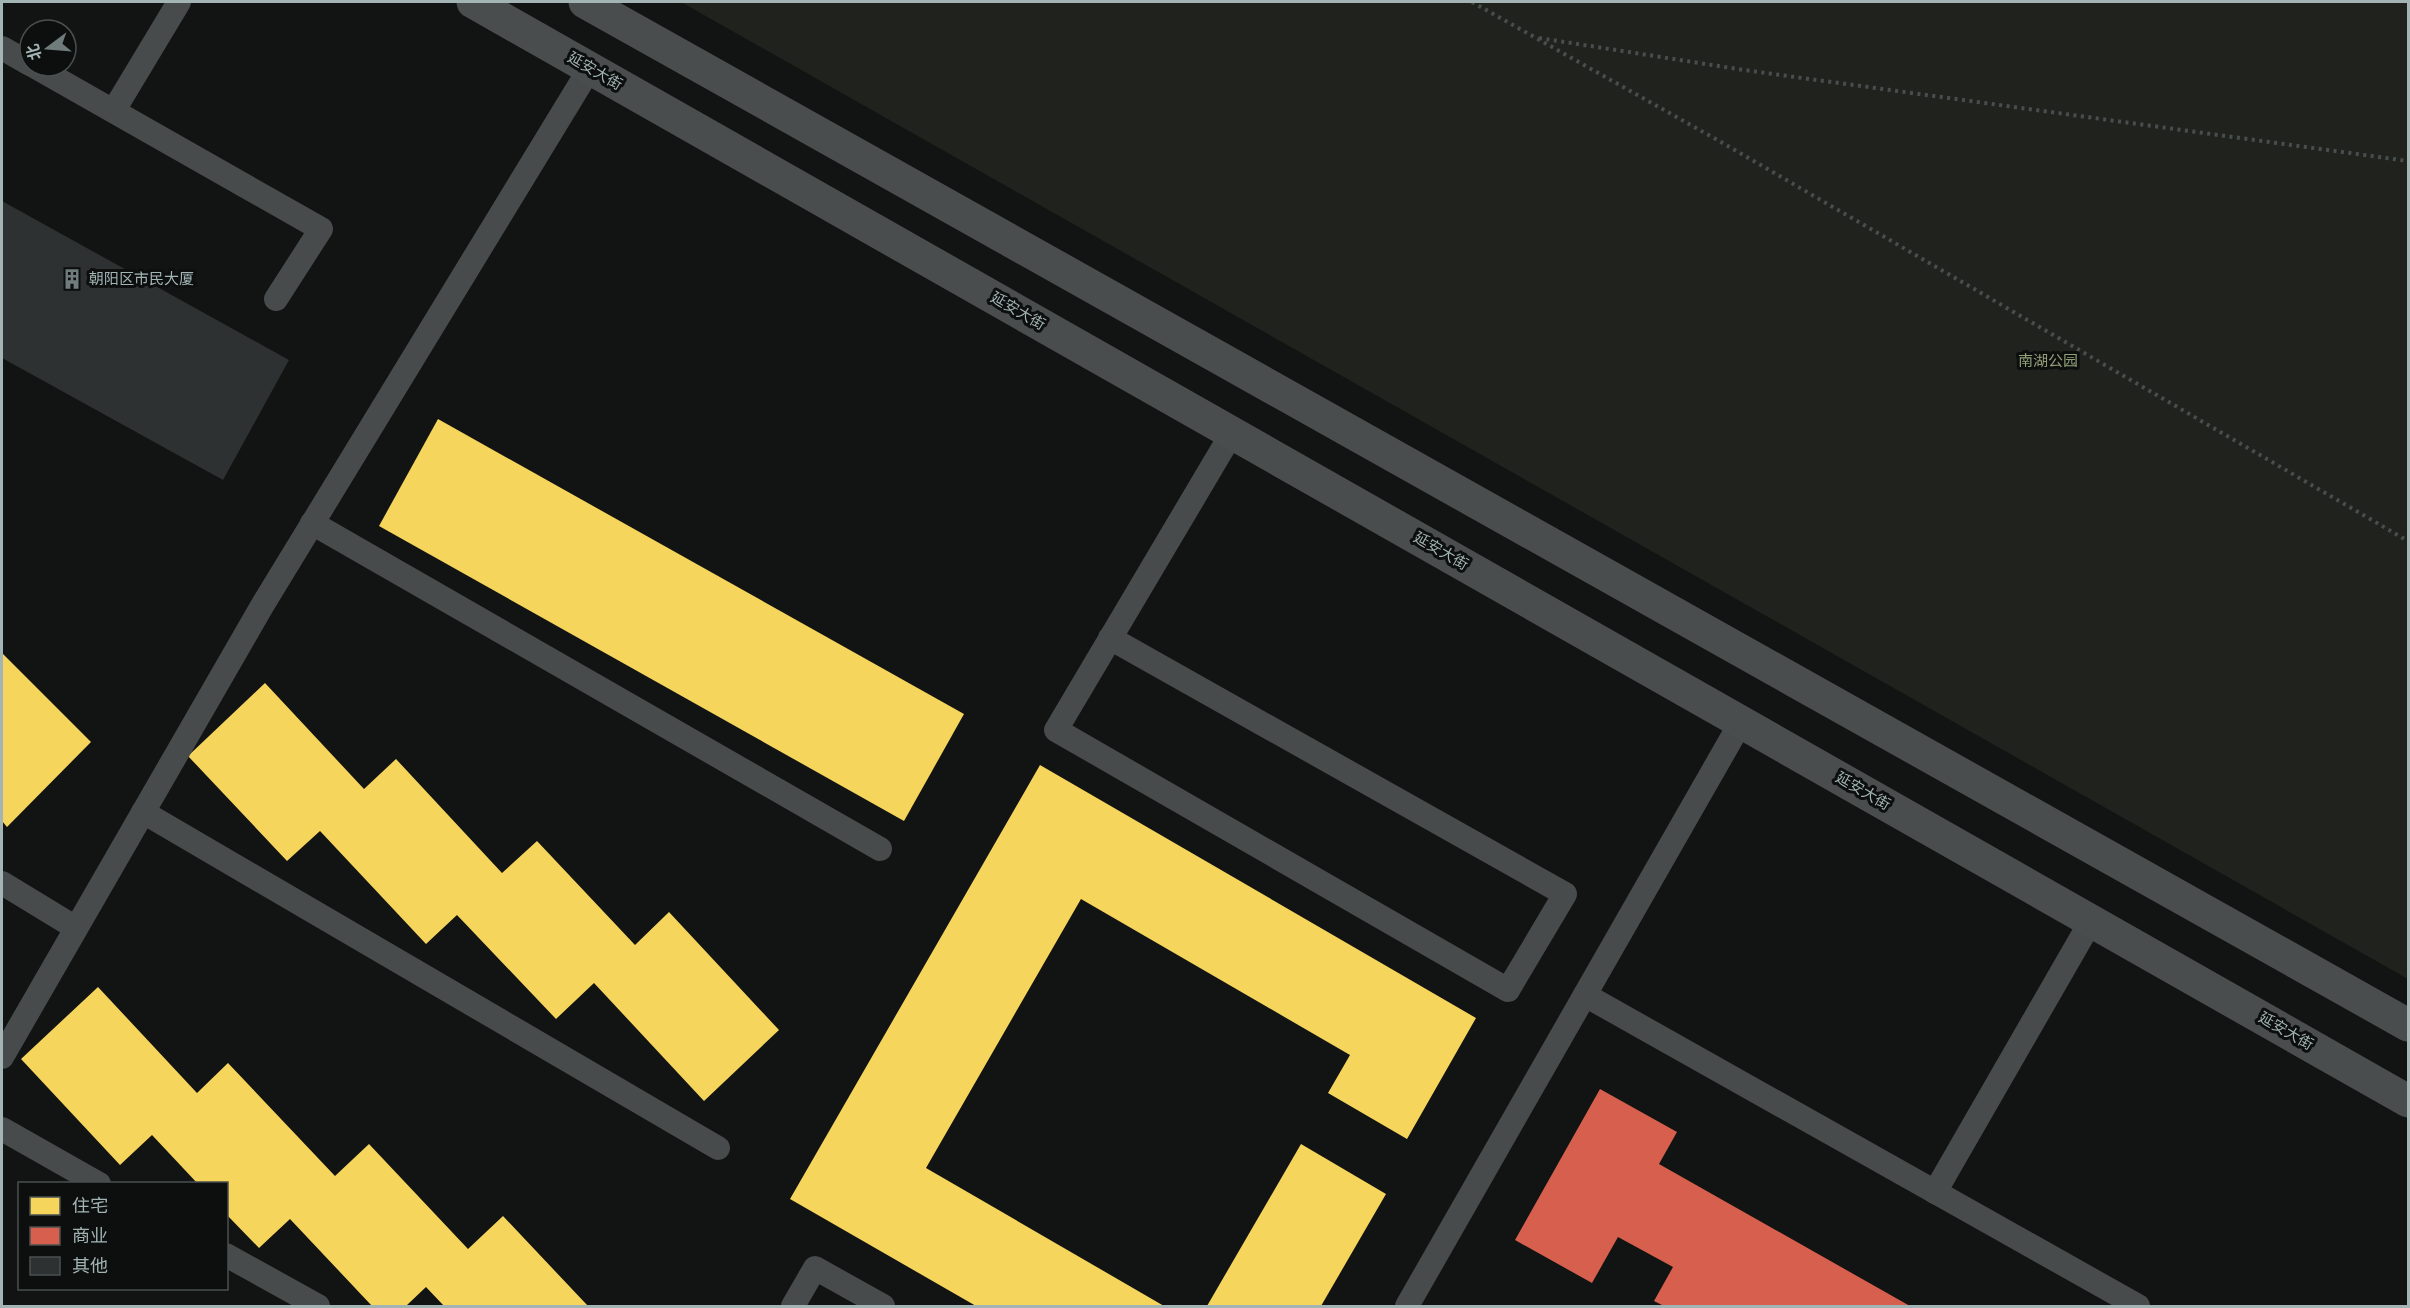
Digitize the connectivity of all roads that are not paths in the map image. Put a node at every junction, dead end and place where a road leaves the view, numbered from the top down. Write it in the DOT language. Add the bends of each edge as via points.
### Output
graph roads {
  1 [pos="178,2"];
  2 [pos="473,2"];
  3 [pos="585,2"];
  4 [pos="2,48"];
  5 [pos="18,57"];
  6 [pos="590,68"];
  7 [pos="56,78"];
  8 [pos="114,110"];
  9 [pos="276,299"];
  10 [pos="1232,433"];
  11 [pos="312,524"];
  12 [pos="1110,638"];
  13 [pos="1741,722"];
  14 [pos="143,812"];
  15 [pos="880,849"];
  16 [pos="2,883"];
  17 [pos="2091,921"];
  18 [pos="76,928"];
  19 [pos="1585,995"];
  20 [pos="2409,1025"];
  21 [pos="2,1057"];
  22 [pos="2409,1101"];
  23 [pos="2,1129"];
  24 [pos="718,1148"];
  25 [pos="95,1182"];
  26 [pos="1935,1192"];
  27 [pos="228,1256"];
  28 [pos="318,1306"];
  29 [pos="793,1306"];
  30 [pos="883,1306"];
  31 [pos="1407,1306"];
  32 [pos="2138,1306"];
  1 -- 8 [label="lane"];
  2 -- 6 [label="main road, 延安大街"];
  3 -- 20 [label="main road"];
  4 -- 5 [label="lane"];
  6 -- 10 [label="main road, 延安大街"];
  6 -- 11 [label="lane"];
  7 -- 8 [label="lane"];
  8 -- 9 [label="lane" via="321,229"];
  10 -- 12 [label="lane"];
  10 -- 13 [label="main road, 延安大街"];
  11 -- 14 [label="lane"];
  11 -- 15 [label="lane"];
  12 -- 12 [label="lane" via="1056,730 1508,990 1565,894"];
  13 -- 17 [label="main road, 延安大街"];
  13 -- 19 [label="lane"];
  14 -- 18 [label="lane"];
  14 -- 24 [label="lane"];
  16 -- 18 [label="lane"];
  17 -- 22 [label="main road, 延安大街"];
  17 -- 26 [label="lane"];
  18 -- 21 [label="lane"];
  19 -- 26 [label="lane"];
  19 -- 31 [label="lane"];
  23 -- 25 [label="lane"];
  26 -- 32 [label="lane"];
  27 -- 28 [label="lane"];
  29 -- 30 [label="lane" via="815,1268"];
}
